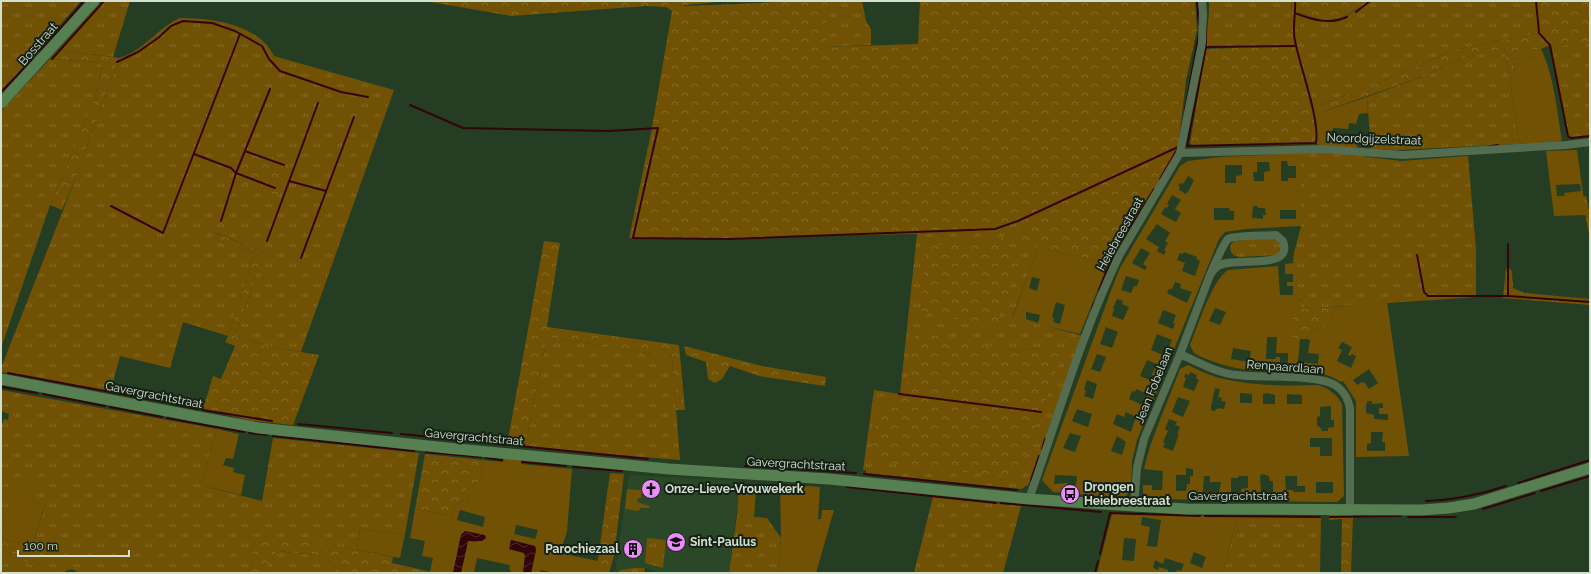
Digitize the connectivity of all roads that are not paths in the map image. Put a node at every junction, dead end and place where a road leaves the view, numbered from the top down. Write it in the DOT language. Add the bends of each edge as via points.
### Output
graph roads {
  1 [pos="94,1"];
  2 [pos="1202,1"];
  3 [pos="1,103"];
  4 [pos="1590,142"];
  5 [pos="1180,153"];
  6 [pos="1210,275"];
  7 [pos="1180,354"];
  8 [pos="1,379"];
  9 [pos="1590,468"];
  10 [pos="1029,499"];
  11 [pos="1134,506"];
  12 [pos="1350,509"];
  1 -- 3 [label="street, Bosstraat"];
  2 -- 5 [label="street, Heiebreestraat" via="1202,43"];
  4 -- 5 [label="street, Noordgijzelstraat" via="1403,155 1322,149"];
  5 -- 10 [label="street, Heiebreestraat" via="1113,268 1082,345"];
  6 -- 6 [label="street, Jean Fobelaan" via="1222,247 1230,237 1276,235 1283,241 1284,251 1277,258 1228,262 1217,266"];
  6 -- 7 [label="street, Jean Fobelaan"];
  7 -- 11 [label="street, Jean Fobelaan" via="1144,439 1137,468"];
  7 -- 12 [label="street, Renpaardlaan" via="1221,372 1322,379 1340,389 1349,403 1350,410"];
  8 -- 10 [label="street, Gavergrachtstraat" via="280,430 669,469 845,480"];
  9 -- 12 [label="street, Gavergrachtstraat" via="1460,507 1421,510"];
  10 -- 11 [label="street, Gavergrachtstraat"];
  11 -- 12 [label="street, Gavergrachtstraat"];
}
